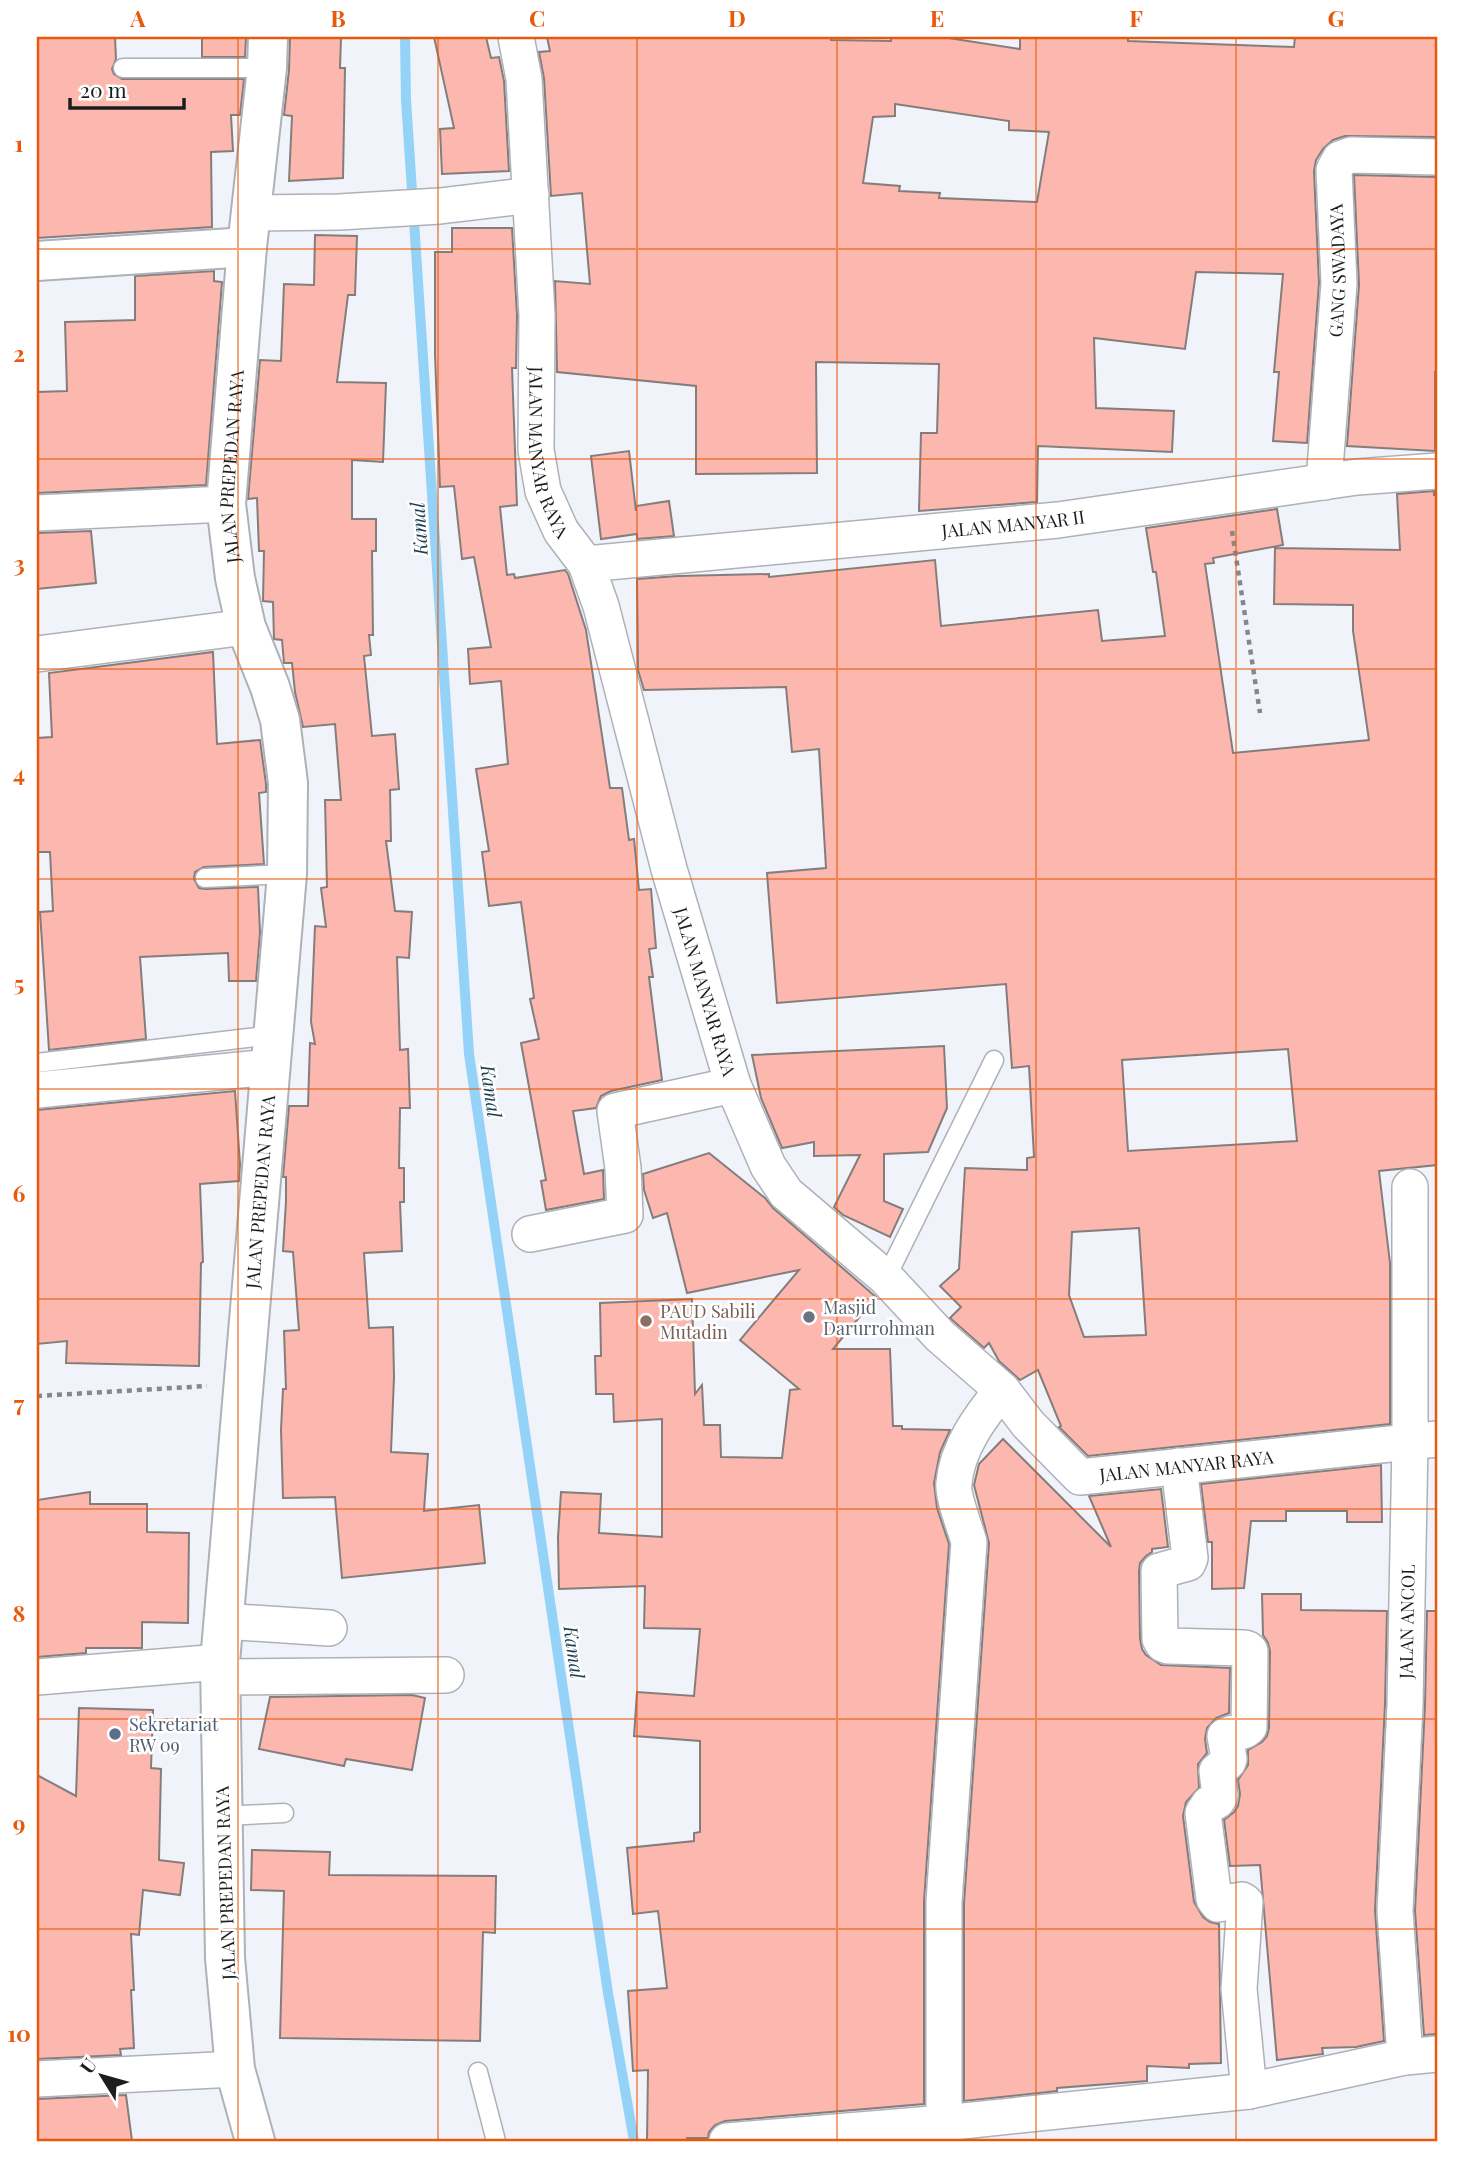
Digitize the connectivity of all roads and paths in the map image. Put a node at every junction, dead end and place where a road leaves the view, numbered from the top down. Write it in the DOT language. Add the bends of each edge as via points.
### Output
graph roads {
  1 [pos="516,37"];
  2 [pos="267,52"];
  3 [pos="123,68"];
  4 [pos="1437,157"];
  5 [pos="531,195"];
  6 [pos="249,230"];
  7 [pos="37,261"];
  8 [pos="1437,471"];
  9 [pos="1324,482"];
  10 [pos="1227,496"];
  11 [pos="226,504"];
  12 [pos="37,513"];
  13 [pos="586,564"];
  14 [pos="246,627"];
  15 [pos="37,654"];
  16 [pos="1260,713"];
  17 [pos="287,874"];
  18 [pos="205,878"];
  19 [pos="272,1051"];
  20 [pos="994,1060"];
  21 [pos="37,1063"];
  22 [pos="733,1085"];
  23 [pos="37,1090"];
  24 [pos="1410,1187"];
  25 [pos="530,1234"];
  26 [pos="886,1278"];
  27 [pos="242,1384"];
  28 [pos="1002,1390"];
  29 [pos="37,1396"];
  30 [pos="1424,1441"];
  31 [pos="1179,1466"];
  32 [pos="223,1621"];
  33 [pos="329,1628"];
  34 [pos="220,1670"];
  35 [pos="446,1675"];
  36 [pos="37,1677"];
  37 [pos="285,1813"];
  38 [pos="223,1816"];
  39 [pos="1421,2055"];
  40 [pos="235,2068"];
  41 [pos="478,2072"];
  42 [pos="37,2079"];
  43 [pos="1249,2091"];
  44 [pos="944,2123"];
  45 [pos="255,2141"];
  46 [pos="496,2141"];
  47 [pos="727,2141"];
  1 -- 5 [label="street, JALAN MANYAR RAYA" via="524,79"];
  2 -- 3 [label="lane"];
  2 -- 6 [label="street, JALAN PREPEDAN RAYA"];
  4 -- 9 [label="street, GANG SWADAYA" via="1351,155 1340,159 1334,170 1339,284"];
  5 -- 6 [label="street" via="339,212"];
  5 -- 13 [label="street, JALAN MANYAR RAYA" via="537,315 536,450 543,491 561,531"];
  6 -- 7 [label="street"];
  6 -- 11 [label="street, JALAN PREPEDAN RAYA"];
  8 -- 9 [label="street, JALAN MANYAR II"];
  9 -- 10 [label="street, JALAN MANYAR II"];
  10 -- 13 [label="street, JALAN MANYAR II" via="1058,520"];
  10 -- 16 [label="path"];
  11 -- 12 [label="street"];
  11 -- 14 [label="street, JALAN PREPEDAN RAYA"];
  13 -- 22 [label="street, JALAN MANYAR RAYA"];
  14 -- 15 [label="street"];
  14 -- 17 [label="street, JALAN PREPEDAN RAYA" via="280,720 288,783"];
  17 -- 18 [label="lane"];
  17 -- 19 [label="street, JALAN PREPEDAN RAYA"];
  19 -- 21 [label="lane"];
  19 -- 23 [label="street"];
  19 -- 27 [label="street, JALAN PREPEDAN RAYA"];
  20 -- 26 [label="lane"];
  22 -- 25 [label="street" via="615,1111 625,1215"];
  22 -- 26 [label="street, JALAN MANYAR RAYA" via="768,1166 786,1193"];
  24 -- 30 [label="street, JALAN ANCOL"];
  26 -- 28 [label="street, JALAN MANYAR RAYA" via="940,1336"];
  27 -- 29 [label="path"];
  27 -- 32 [label="street, JALAN PREPEDAN RAYA"];
  28 -- 31 [label="street, JALAN MANYAR RAYA" via="1028,1424 1080,1476"];
  28 -- 44 [label="street" via="963,1447 953,1485 969,1542 944,1902"];
  30 -- 31 [label="street, JALAN MANYAR RAYA"];
  30 -- 39 [label="street, JALAN ANCOL" via="1395,1911"];
  31 -- 43 [label="street" via="1190,1558 1188,1563 1158,1573 1160,1639 1168,1646 1250,1651 1249,1727 1225,1736 1229,1759 1217,1771 1220,1796 1203,1813 1214,1899 1223,1905 1245,1902 1239,1989"];
  32 -- 33 [label="street"];
  32 -- 34 [label="street, JALAN PREPEDAN RAYA"];
  34 -- 35 [label="street"];
  34 -- 36 [label="street"];
  34 -- 38 [label="street, JALAN PREPEDAN RAYA"];
  37 -- 38 [label="lane"];
  38 -- 40 [label="street, JALAN PREPEDAN RAYA" via="225,1958"];
  39 -- 43 [label="street"];
  40 -- 42 [label="street"];
  40 -- 45 [label="street, JALAN PREPEDAN RAYA"];
  41 -- 46 [label="lane"];
  43 -- 44 [label="street"];
  44 -- 47 [label="street"];
}
